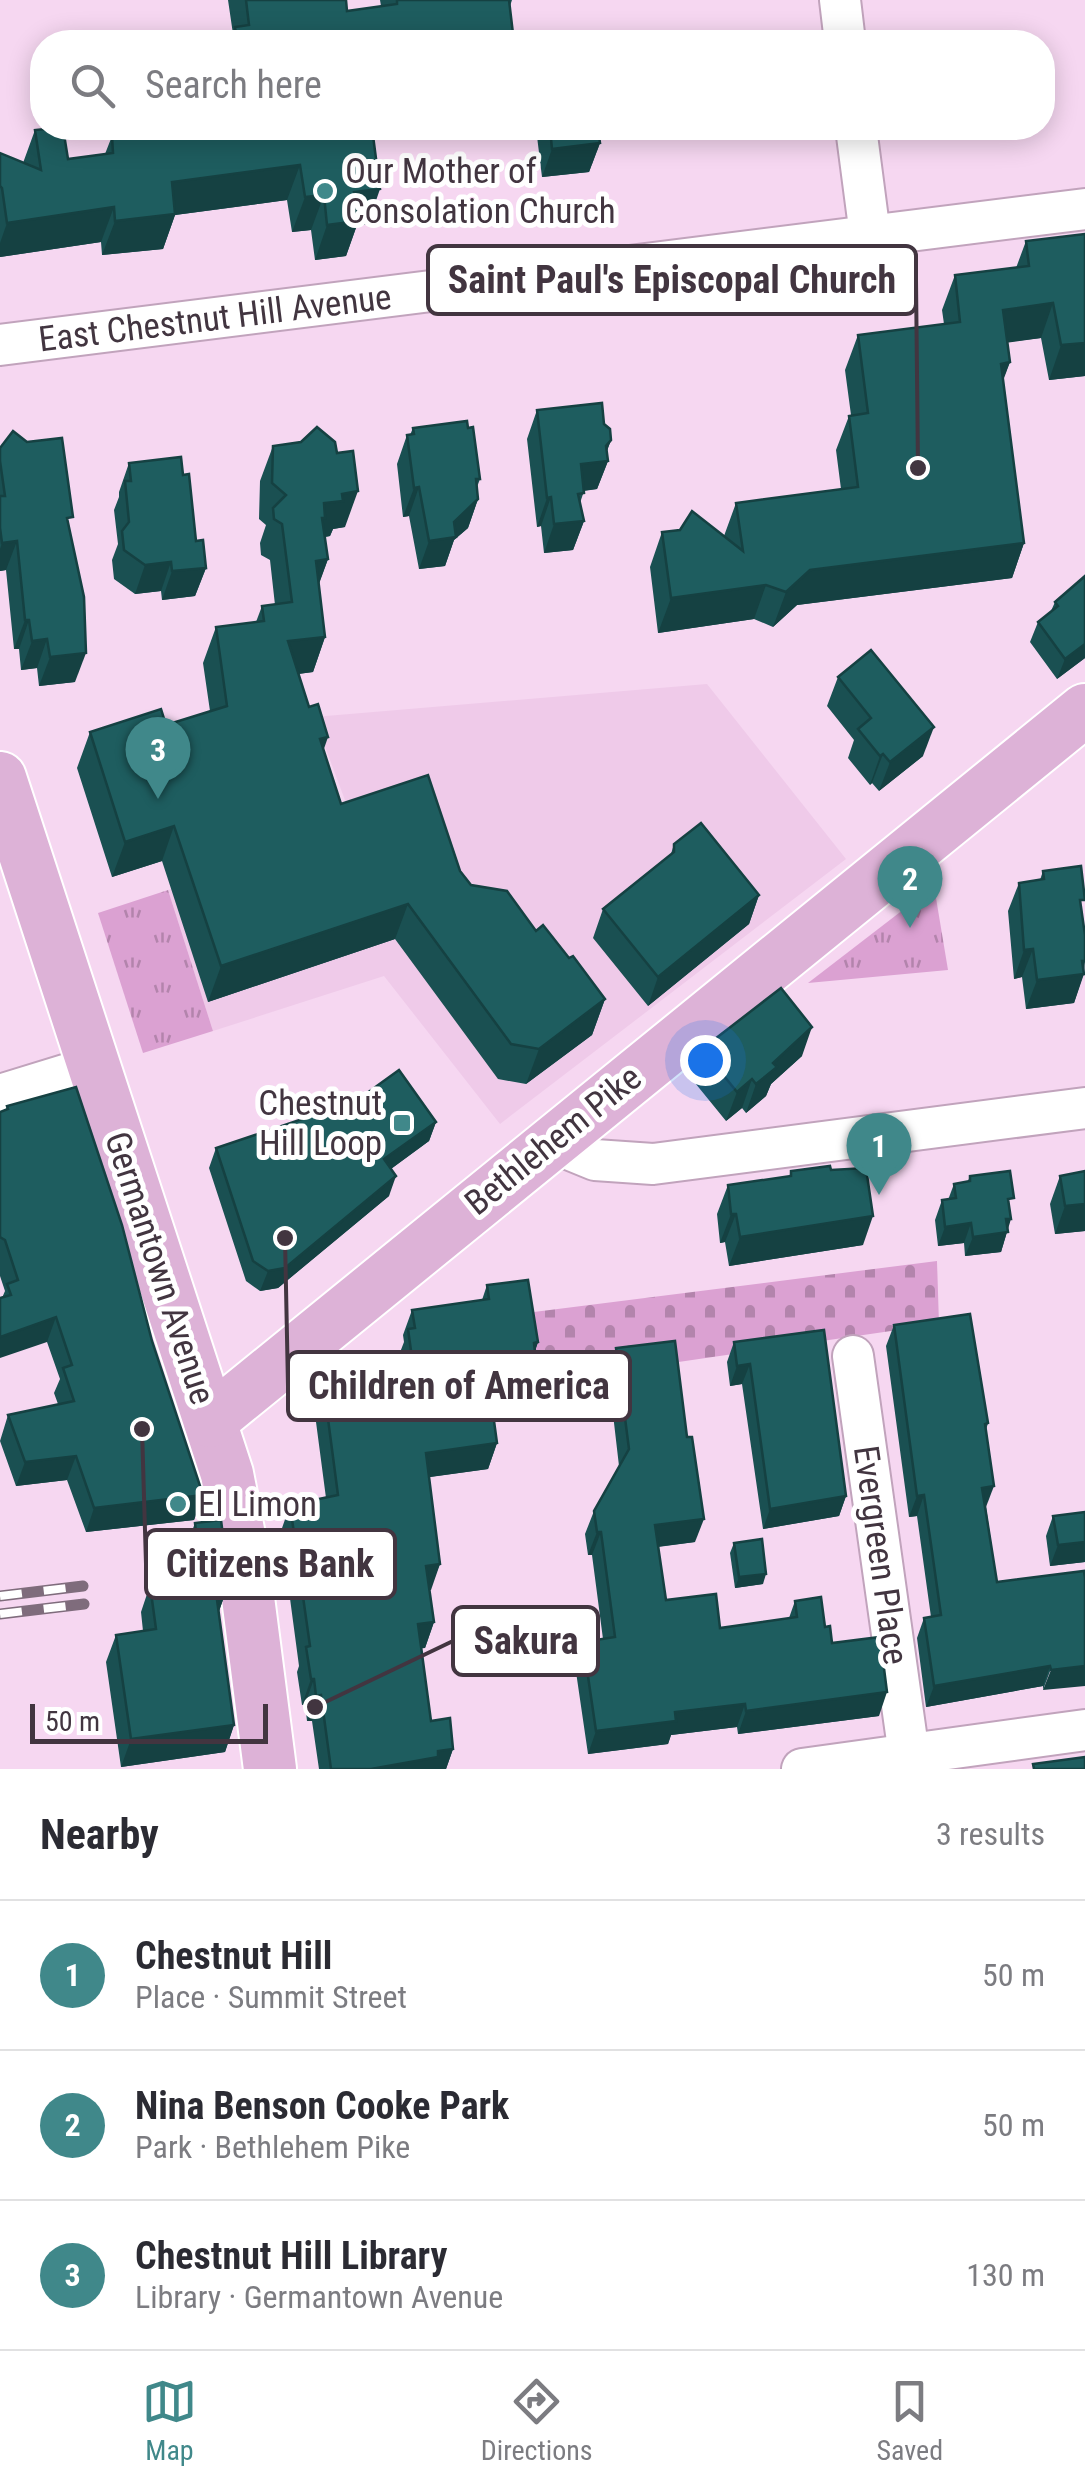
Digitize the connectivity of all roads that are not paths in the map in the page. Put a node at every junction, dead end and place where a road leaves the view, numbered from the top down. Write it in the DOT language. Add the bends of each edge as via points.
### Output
graph roads {
  1 [pos="840,0"];
  2 [pos="844,30"];
  3 [pos="858,140"];
  4 [pos="1085,209"];
  5 [pos="870,236"];
  6 [pos="0,346"];
  7 [pos="1085,710"];
  8 [pos="0,778"];
  9 [pos="94,1066"];
  10 [pos="0,1095"];
  11 [pos="1085,1108"];
  12 [pos="551,1142"];
  13 [pos="854,1356"];
  14 [pos="210,1421"];
  15 [pos="1085,1730"];
  16 [pos="890,1761"];
  17 [pos="270,1769"];
  18 [pos="802,1769"];
  1 -- 2 [label="street"];
  3 -- 5 [label="street"];
  4 -- 5 [label="street, East Chestnut Hill Avenue"];
  5 -- 6 [label="street, East Chestnut Hill Avenue"];
  7 -- 12 [label="main road, Bethlehem Pike"];
  8 -- 9 [label="main road, Germantown Avenue"];
  9 -- 10 [label="street"];
  9 -- 14 [label="main road, Germantown Avenue"];
  11 -- 12 [label="street" via="652,1164 595,1160"];
  12 -- 14 [label="main road, Bethlehem Pike"];
  13 -- 16 [label="street, Evergreen Place"];
  14 -- 17 [label="main road, Germantown Avenue" via="235,1511"];
  15 -- 16 [label="street"];
  16 -- 18 [label="street"];
}
